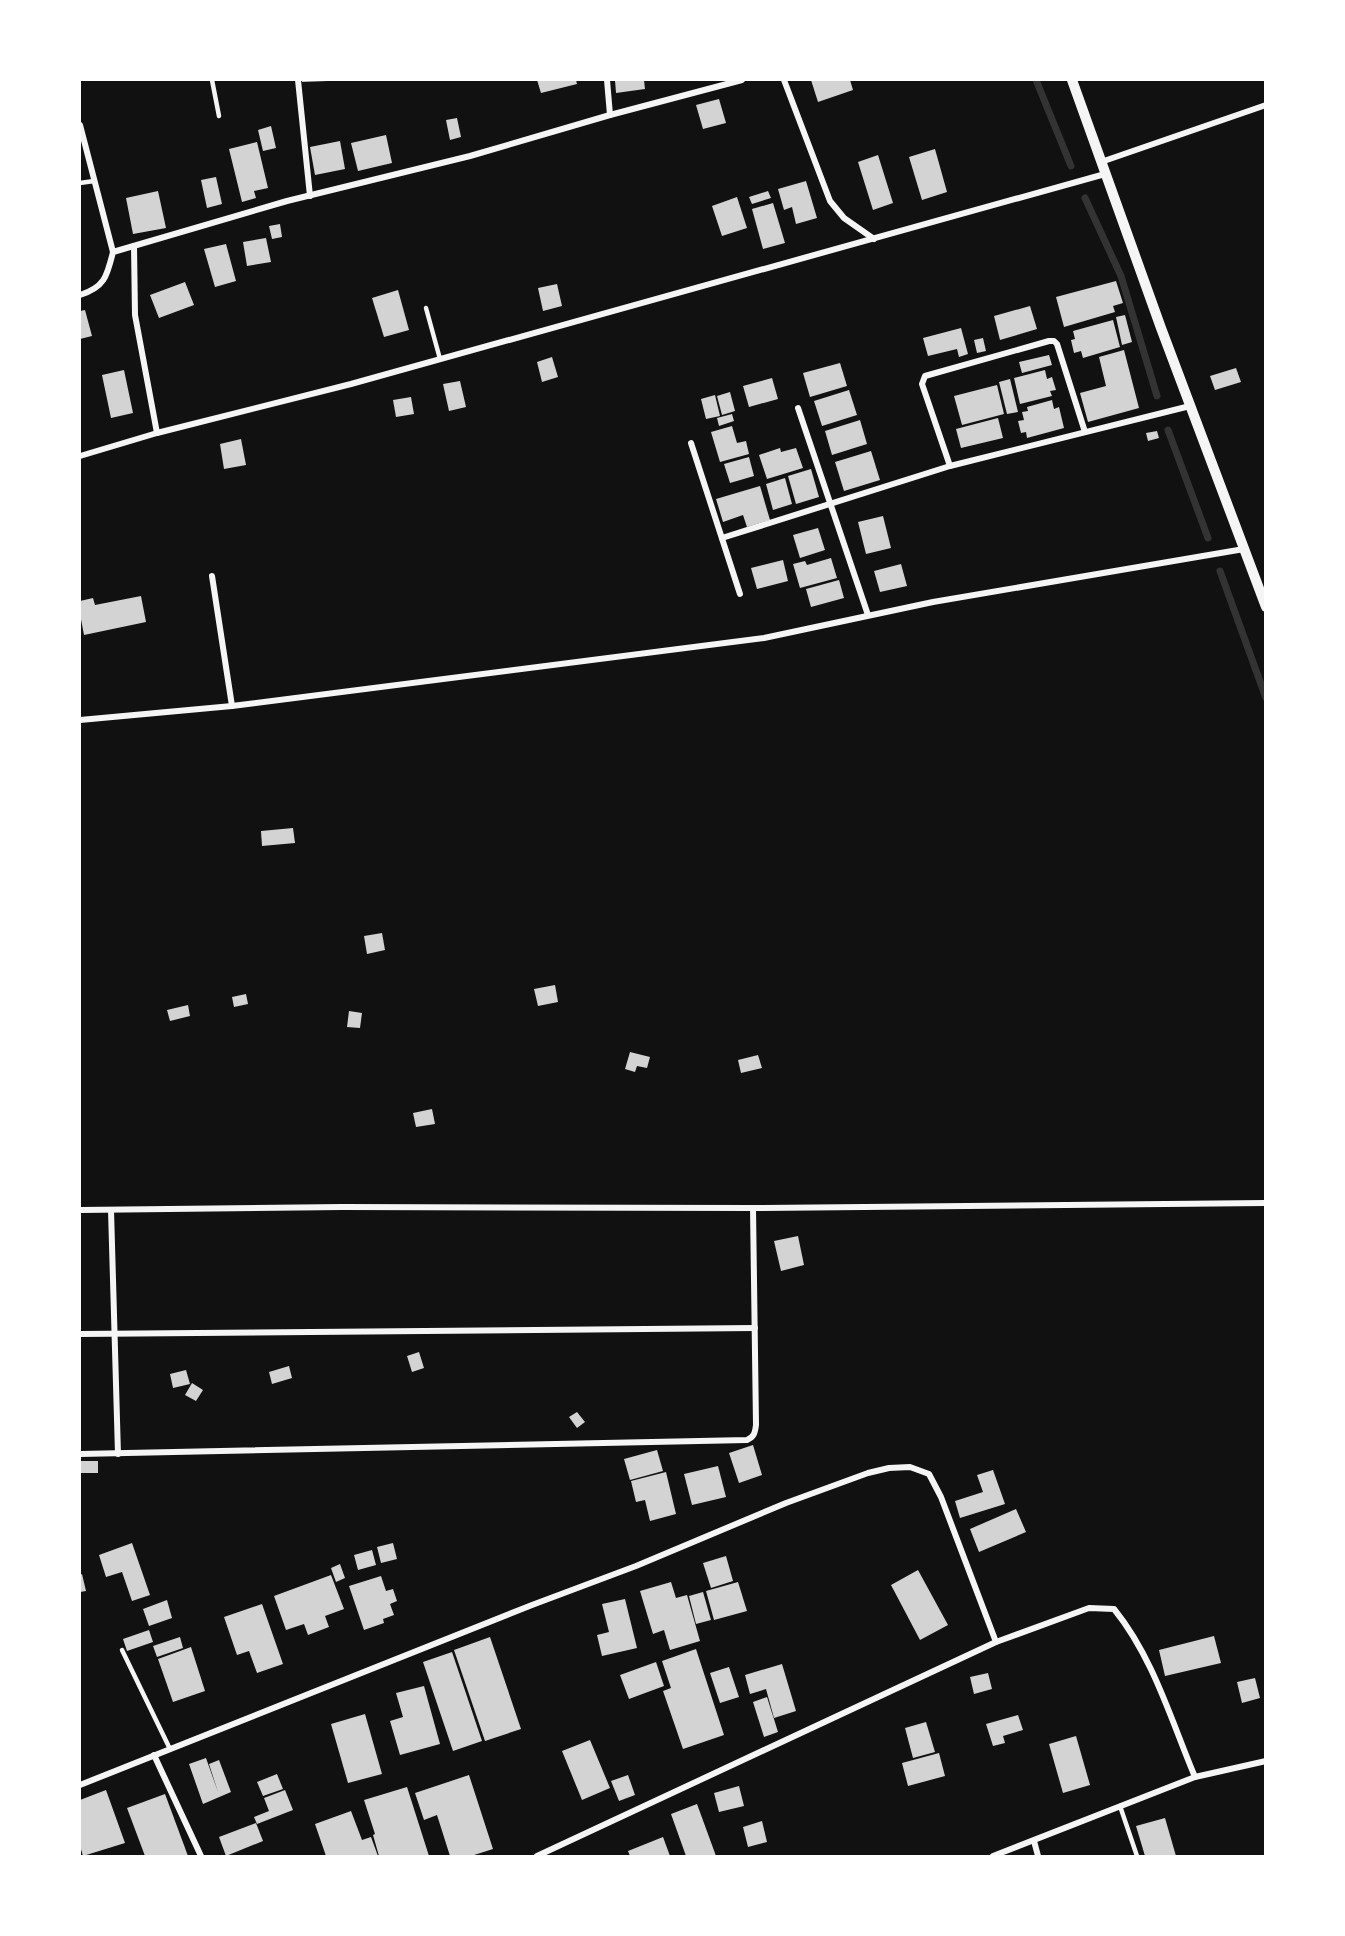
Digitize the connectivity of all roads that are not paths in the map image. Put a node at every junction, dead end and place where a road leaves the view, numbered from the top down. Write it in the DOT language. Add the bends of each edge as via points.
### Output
graph roads {
  1 [pos="212,80"];
  2 [pos="298,80"];
  3 [pos="607,80"];
  4 [pos="742,80"];
  5 [pos="783,80"];
  6 [pos="1072,80"];
  7 [pos="1266,105"];
  8 [pos="610,115"];
  9 [pos="219,116"];
  10 [pos="80,125"];
  11 [pos="1101,162"];
  12 [pos="1105,174"];
  13 [pos="94,180"];
  14 [pos="80,183"];
  15 [pos="310,196"];
  16 [pos="874,239"];
  17 [pos="134,246"];
  18 [pos="113,252"];
  19 [pos="80,295"];
  20 [pos="426,308"];
  21 [pos="440,359"];
  22 [pos="1190,406"];
  23 [pos="798,408"];
  24 [pos="1085,432"];
  25 [pos="157,433"];
  26 [pos="691,443"];
  27 [pos="80,456"];
  28 [pos="950,466"];
  29 [pos="830,503"];
  30 [pos="722,538"];
  31 [pos="1244,549"];
  32 [pos="212,576"];
  33 [pos="740,594"];
  34 [pos="1265,604"];
  35 [pos="868,615"];
  36 [pos="232,706"];
  37 [pos="80,720"];
  38 [pos="1266,1203"];
  39 [pos="753,1208"];
  40 [pos="80,1210"];
  41 [pos="111,1210"];
  42 [pos="755,1328"];
  43 [pos="80,1334"];
  44 [pos="115,1334"];
  45 [pos="80,1454"];
  46 [pos="117,1454"];
  47 [pos="996,1642"];
  48 [pos="122,1650"];
  49 [pos="170,1749"];
  50 [pos="154,1755"];
  51 [pos="1266,1761"];
  52 [pos="1195,1777"];
  53 [pos="80,1785"];
  54 [pos="1120,1806"];
  55 [pos="1034,1840"];
  56 [pos="201,1857"];
  57 [pos="537,1857"];
  58 [pos="993,1857"];
  59 [pos="1038,1857"];
  60 [pos="1137,1857"];
  1 -- 9 [label="lane"];
  2 -- 15 [label="street"];
  3 -- 8 [label="street"];
  4 -- 8 [label="street"];
  5 -- 16 [label="street" via="830,201 844,218"];
  6 -- 11 [label="street"];
  7 -- 11 [label="street"];
  8 -- 15 [label="street" via="470,156"];
  10 -- 13 [label="street"];
  11 -- 12 [label="street"];
  12 -- 16 [label="street"];
  12 -- 22 [label="street"];
  13 -- 14 [label="lane"];
  13 -- 18 [label="street"];
  15 -- 17 [label="street"];
  16 -- 21 [label="street"];
  17 -- 18 [label="street"];
  17 -- 25 [label="street" via="135,315"];
  18 -- 19 [label="street" via="104,281"];
  20 -- 21 [label="lane"];
  21 -- 25 [label="street"];
  22 -- 24 [label="street"];
  22 -- 31 [label="street"];
  23 -- 29 [label="street"];
  24 -- 28 [label="street"];
  24 -- 28 [label="street" via="1057,344 1049,340 925,376 922,384"];
  25 -- 27 [label="street"];
  26 -- 30 [label="street"];
  28 -- 29 [label="street"];
  29 -- 30 [label="street"];
  29 -- 35 [label="street"];
  30 -- 33 [label="street"];
  31 -- 34 [label="street"];
  31 -- 35 [label="street"];
  32 -- 36 [label="street"];
  35 -- 36 [label="street" via="754,639"];
  36 -- 37 [label="street"];
  38 -- 39 [label="street"];
  39 -- 41 [label="street"];
  39 -- 42 [label="street"];
  40 -- 41 [label="street"];
  41 -- 44 [label="street"];
  42 -- 44 [label="street"];
  42 -- 46 [label="street" via="756,1425 752,1438 747,1440"];
  43 -- 44 [label="street"];
  44 -- 46 [label="street"];
  45 -- 46 [label="street"];
  47 -- 49 [label="street" via="941,1497 928,1474 910,1467 889,1468 786,1503"];
  47 -- 52 [label="street" via="1089,1608 1114,1609 1145,1657"];
  47 -- 57 [label="street"];
  48 -- 49 [label="lane"];
  49 -- 50 [label="street"];
  50 -- 53 [label="street"];
  50 -- 56 [label="street"];
  51 -- 52 [label="street"];
  52 -- 54 [label="street"];
  54 -- 55 [label="street"];
  54 -- 60 [label="lane"];
  55 -- 58 [label="street"];
  55 -- 59 [label="street"];
}
